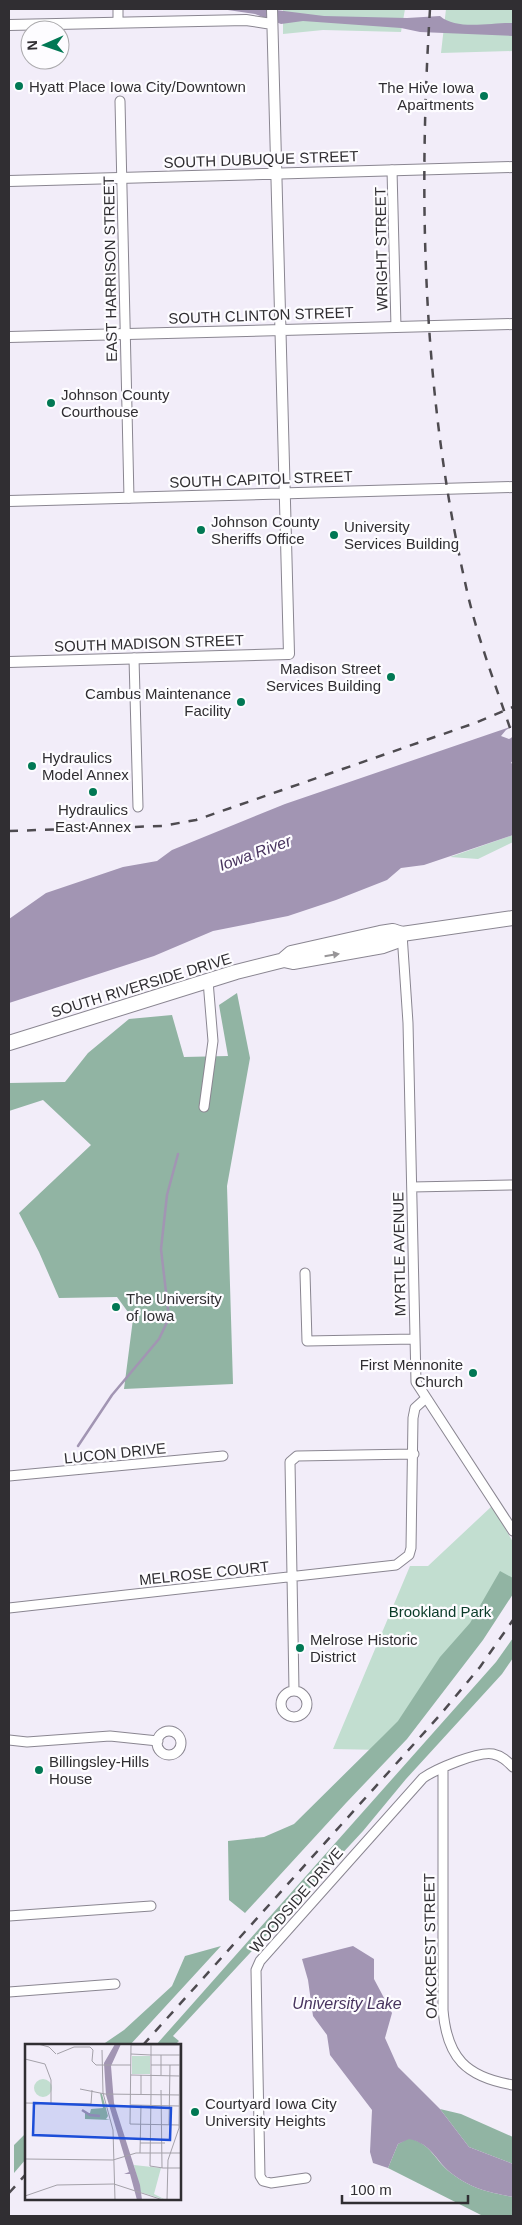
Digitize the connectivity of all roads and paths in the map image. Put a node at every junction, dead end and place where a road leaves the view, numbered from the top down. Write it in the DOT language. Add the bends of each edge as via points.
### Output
graph roads {
  1 [pos="118,9"];
  2 [pos="272,9"];
  3 [pos="118,22"];
  4 [pos="272,24"];
  5 [pos="9,25"];
  6 [pos="120,101"];
  7 [pos="513,167"];
  8 [pos="392,170"];
  9 [pos="277,175"];
  10 [pos="122,178"];
  11 [pos="9,181"];
  12 [pos="513,324"];
  13 [pos="396,327"];
  14 [pos="280,330"];
  15 [pos="125,334"];
  16 [pos="9,337"];
  17 [pos="513,487"];
  18 [pos="285,493"];
  19 [pos="129,498"];
  20 [pos="9,501"];
  21 [pos="134,658"];
  22 [pos="9,662"];
  23 [pos="138,807"];
  24 [pos="513,918"];
  25 [pos="402,934"];
  26 [pos="208,981"];
  27 [pos="9,1043"];
  28 [pos="204,1107"];
  29 [pos="513,1185"];
  30 [pos="412,1187"];
  31 [pos="305,1273"];
  32 [pos="414,1339"];
  33 [pos="426,1398"];
  34 [pos="414,1454"];
  35 [pos="223,1456"];
  36 [pos="9,1476"];
  37 [pos="513,1531"];
  38 [pos="293,1577"];
  39 [pos="9,1608"];
  40 [pos="294,1690"];
  41 [pos="9,1740"];
  42 [pos="158,1741"];
  43 [pos="513,1767"];
  44 [pos="443,1768"];
  45 [pos="151,1906"];
  46 [pos="9,1916"];
  47 [pos="115,1984"];
  48 [pos="9,1992"];
  49 [pos="513,2085"];
  50 [pos="306,2178"];
  1 -- 3 [label="street"];
  2 -- 4 [label="street"];
  3 -- 4 [label="street" via="246,20"];
  3 -- 5 [label="street"];
  4 -- 9 [label="street"];
  6 -- 10 [label="street, EAST HARRISON STREET"];
  7 -- 8 [label="street, SOUTH DUBUQUE STREET"];
  8 -- 9 [label="street, SOUTH DUBUQUE STREET"];
  8 -- 13 [label="street, WRIGHT STREET"];
  9 -- 10 [label="street, SOUTH DUBUQUE STREET"];
  9 -- 14 [label="street"];
  10 -- 11 [label="street, SOUTH DUBUQUE STREET"];
  10 -- 15 [label="street, EAST HARRISON STREET"];
  12 -- 13 [label="street, SOUTH CLINTON STREET"];
  13 -- 14 [label="street, SOUTH CLINTON STREET"];
  14 -- 15 [label="street, SOUTH CLINTON STREET"];
  14 -- 18 [label="street"];
  15 -- 16 [label="street, SOUTH CLINTON STREET"];
  15 -- 19 [label="street, EAST HARRISON STREET"];
  17 -- 18 [label="street, SOUTH CAPITOL STREET"];
  18 -- 19 [label="street, SOUTH CAPITOL STREET"];
  18 -- 21 [label="street, SOUTH MADISON STREET" via="289,654"];
  19 -- 20 [label="street, SOUTH CAPITOL STREET"];
  21 -- 22 [label="street, SOUTH MADISON STREET"];
  21 -- 23 [label="street"];
  24 -- 25 [label="main road, SOUTH RIVERSIDE DRIVE"];
  25 -- 26 [label="main road, SOUTH RIVERSIDE DRIVE" via="397,941 382,946 293,962 284,960"];
  25 -- 30 [label="street, MYRTLE AVENUE"];
  26 -- 27 [label="main road, SOUTH RIVERSIDE DRIVE"];
  26 -- 28 [label="street" via="213,1041"];
  29 -- 30 [label="street"];
  30 -- 32 [label="street, MYRTLE AVENUE"];
  31 -- 32 [label="street" via="307,1341"];
  32 -- 33 [label="street, MYRTLE AVENUE" via="416,1382"];
  33 -- 34 [label="street" via="414,1412"];
  33 -- 37 [label="street, MYRTLE AVENUE"];
  34 -- 38 [label="street, MELROSE COURT" via="409,1555 402,1562 390,1566"];
  34 -- 38 [label="street" via="293,1458 289,1466"];
  35 -- 36 [label="street, LUCON DRIVE"];
  38 -- 39 [label="street, MELROSE COURT"];
  38 -- 40 [label="street"];
  41 -- 42 [label="street" via="27,1742 110,1736"];
  43 -- 44 [label="street, WOODSIDE DRIVE" via="503,1758 488,1753"];
  44 -- 49 [label="street, OAKCREST STREET" via="443,2010 446,2032 454,2053 471,2071 493,2081"];
  44 -- 50 [label="street, WOODSIDE DRIVE" via="432,1772 413,1789 264,1956 256,1970 260,2176 263,2181 271,2183"];
  45 -- 46 [label="street"];
  47 -- 48 [label="street"];
}
